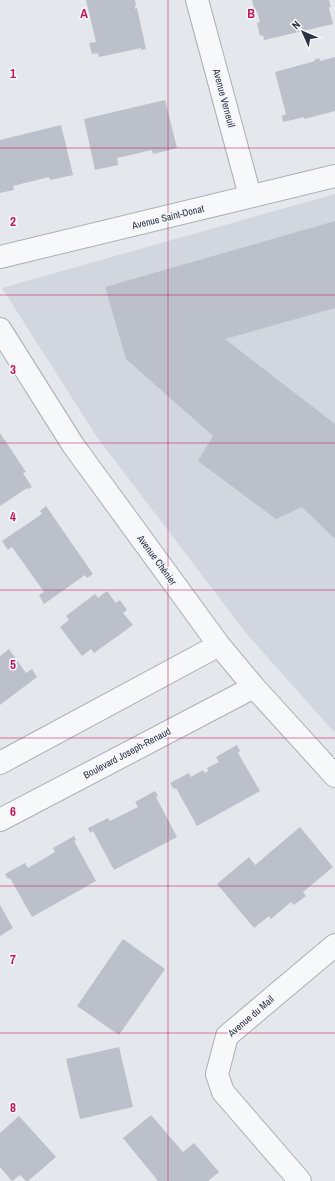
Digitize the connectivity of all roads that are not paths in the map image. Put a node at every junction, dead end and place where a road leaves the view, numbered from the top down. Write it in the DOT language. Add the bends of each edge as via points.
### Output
graph roads {
  1 [pos="197,0"];
  2 [pos="335,176"];
  3 [pos="250,196"];
  4 [pos="0,258"];
  5 [pos="0,329"];
  6 [pos="219,645"];
  7 [pos="254,686"];
  8 [pos="0,763"];
  9 [pos="335,776"];
  10 [pos="1,816"];
  11 [pos="335,944"];
  12 [pos="300,1181"];
  1 -- 3 [label="street, Avenue Verneuil"];
  2 -- 3 [label="street, Avenue Saint-Donat"];
  3 -- 4 [label="street, Avenue Saint-Donat"];
  5 -- 6 [label="street, Avenue Chénier" via="73,445"];
  6 -- 7 [label="street, Avenue Chénier"];
  6 -- 8 [label="street"];
  7 -- 9 [label="street, Avenue Chénier"];
  7 -- 10 [label="street, Boulevard Joseph-Renaud"];
  11 -- 12 [label="street, Avenue du Mail" via="227,1036 217,1074 223,1092"];
}
